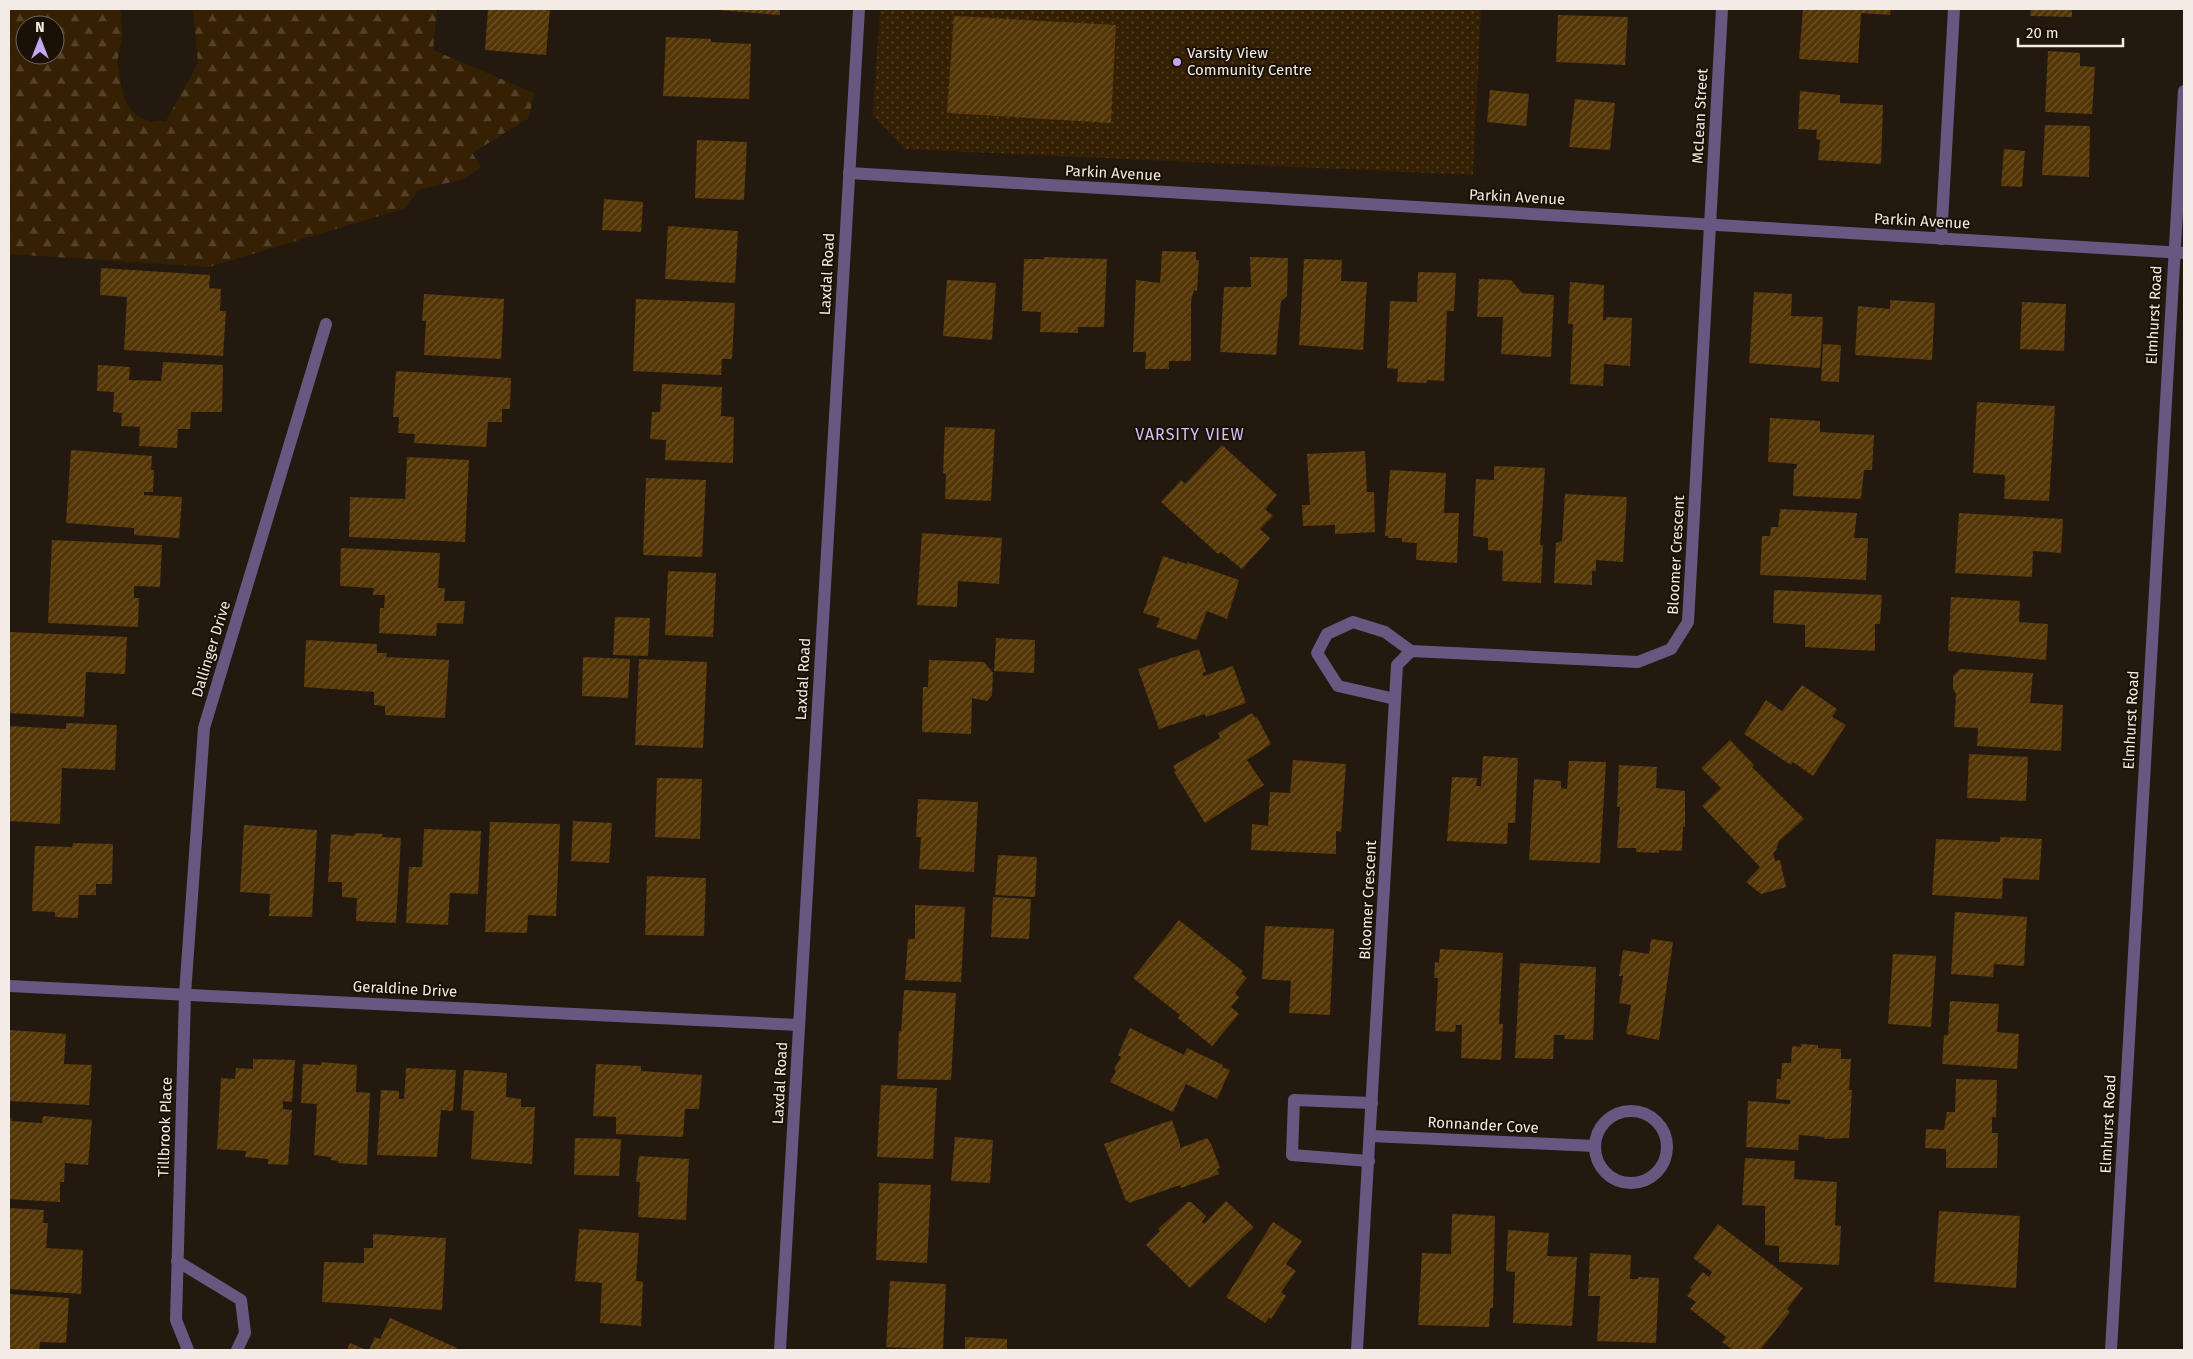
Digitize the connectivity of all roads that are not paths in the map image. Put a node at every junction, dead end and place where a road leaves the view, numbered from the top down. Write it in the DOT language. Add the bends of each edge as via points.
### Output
graph roads {
  1 [pos="858,9"];
  2 [pos="1722,9"];
  3 [pos="1954,9"];
  4 [pos="2184,91"];
  5 [pos="849,173"];
  6 [pos="1711,225"];
  7 [pos="1941,239"];
  8 [pos="2179,252"];
  9 [pos="326,324"];
  10 [pos="1411,650"];
  11 [pos="1395,699"];
  12 [pos="9,986"];
  13 [pos="185,994"];
  14 [pos="799,1025"];
  15 [pos="1372,1103"];
  16 [pos="1371,1136"];
  17 [pos="1595,1146"];
  18 [pos="1369,1161"];
  19 [pos="177,1261"];
  20 [pos="188,1350"];
  21 [pos="237,1350"];
  22 [pos="780,1350"];
  23 [pos="1357,1350"];
  24 [pos="2112,1350"];
  1 -- 5 [label="street, Laxdal Road"];
  2 -- 6 [label="street, McLean Street"];
  3 -- 7 [label="street"];
  4 -- 8 [label="street, Elmhurst Road"];
  5 -- 6 [label="street, Parkin Avenue"];
  5 -- 14 [label="street, Laxdal Road"];
  6 -- 7 [label="street, Parkin Avenue"];
  6 -- 10 [label="street, Bloomer Crescent" via="1688,622 1672,649 1638,662"];
  7 -- 8 [label="street, Parkin Avenue"];
  8 -- 24 [label="street, Elmhurst Road"];
  9 -- 13 [label="street, Dallinger Drive" via="204,728"];
  10 -- 11 [label="street, Bloomer Crescent" via="1397,665"];
  10 -- 11 [label="street" via="1385,632 1353,622 1327,634 1317,654 1338,686"];
  11 -- 15 [label="street, Bloomer Crescent"];
  12 -- 13 [label="street, Geraldine Drive"];
  13 -- 14 [label="street, Geraldine Drive"];
  13 -- 19 [label="street, Tillbrook Place"];
  14 -- 22 [label="street, Laxdal Road"];
  15 -- 16 [label="street, Bloomer Crescent"];
  15 -- 18 [label="street" via="1294,1100 1292,1155"];
  16 -- 17 [label="street, Ronnander Cove"];
  16 -- 18 [label="street, Bloomer Crescent"];
  17 -- 17 [label="street" via="1596,1158 1602,1169 1619,1181 1631,1183 1657,1172 1667,1149 1661,1127 1652,1118 1629,1111 1616,1114 1604,1123 1597,1134"];
  18 -- 23 [label="street, Bloomer Crescent"];
  19 -- 20 [label="street, Tillbrook Place" via="176,1320"];
  19 -- 21 [label="street" via="241,1300 245,1333"];
}
